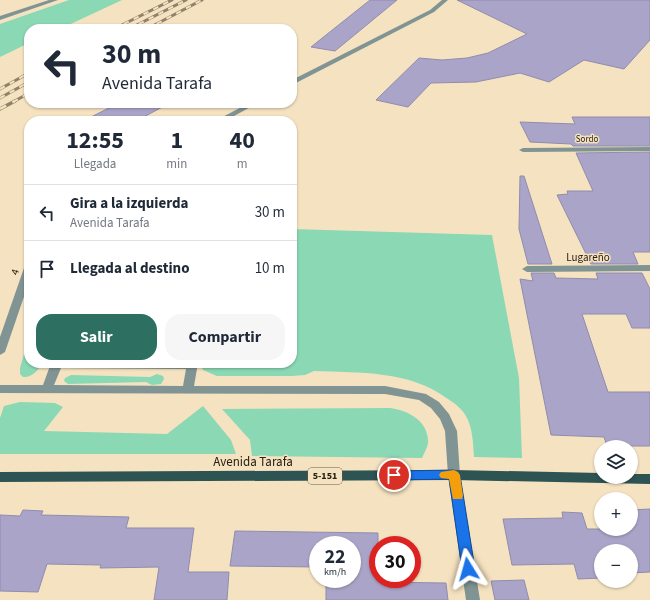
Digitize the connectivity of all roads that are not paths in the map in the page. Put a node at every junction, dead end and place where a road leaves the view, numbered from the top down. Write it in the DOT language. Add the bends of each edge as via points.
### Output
graph roads {
  1 [pos="55,0"];
  2 [pos="445,0"];
  3 [pos="0,18"];
  4 [pos="297,80"];
  5 [pos="244,108"];
  6 [pos="228,116"];
  7 [pos="650,149"];
  8 [pos="523,150"];
  9 [pos="650,268"];
  10 [pos="527,269"];
  11 [pos="24,286"];
  12 [pos="0,352"];
  13 [pos="55,368"];
  14 [pos="192,368"];
  15 [pos="0,389"];
  16 [pos="47,390"];
  17 [pos="188,390"];
  18 [pos="454,475"];
  19 [pos="0,478"];
  20 [pos="650,479"];
  21 [pos="473,600"];
  1 -- 3 [label="street"];
  2 -- 4 [label="street" via="432,11"];
  5 -- 6 [label="street"];
  7 -- 8 [label="street, Sordo"];
  9 -- 10 [label="street, Lugareño"];
  11 -- 12 [label="street, 4"];
  13 -- 16 [label="street"];
  14 -- 17 [label="street"];
  15 -- 16 [label="street"];
  16 -- 17 [label="street"];
  17 -- 18 [label="street" via="385,390 422,397 435,405 451,431"];
  18 -- 19 [label="main road, Avenida Tarafa / 5-151"];
  18 -- 20 [label="main road, Avenida Tarafa / 5-151"];
  18 -- 21 [label="street"];
}
